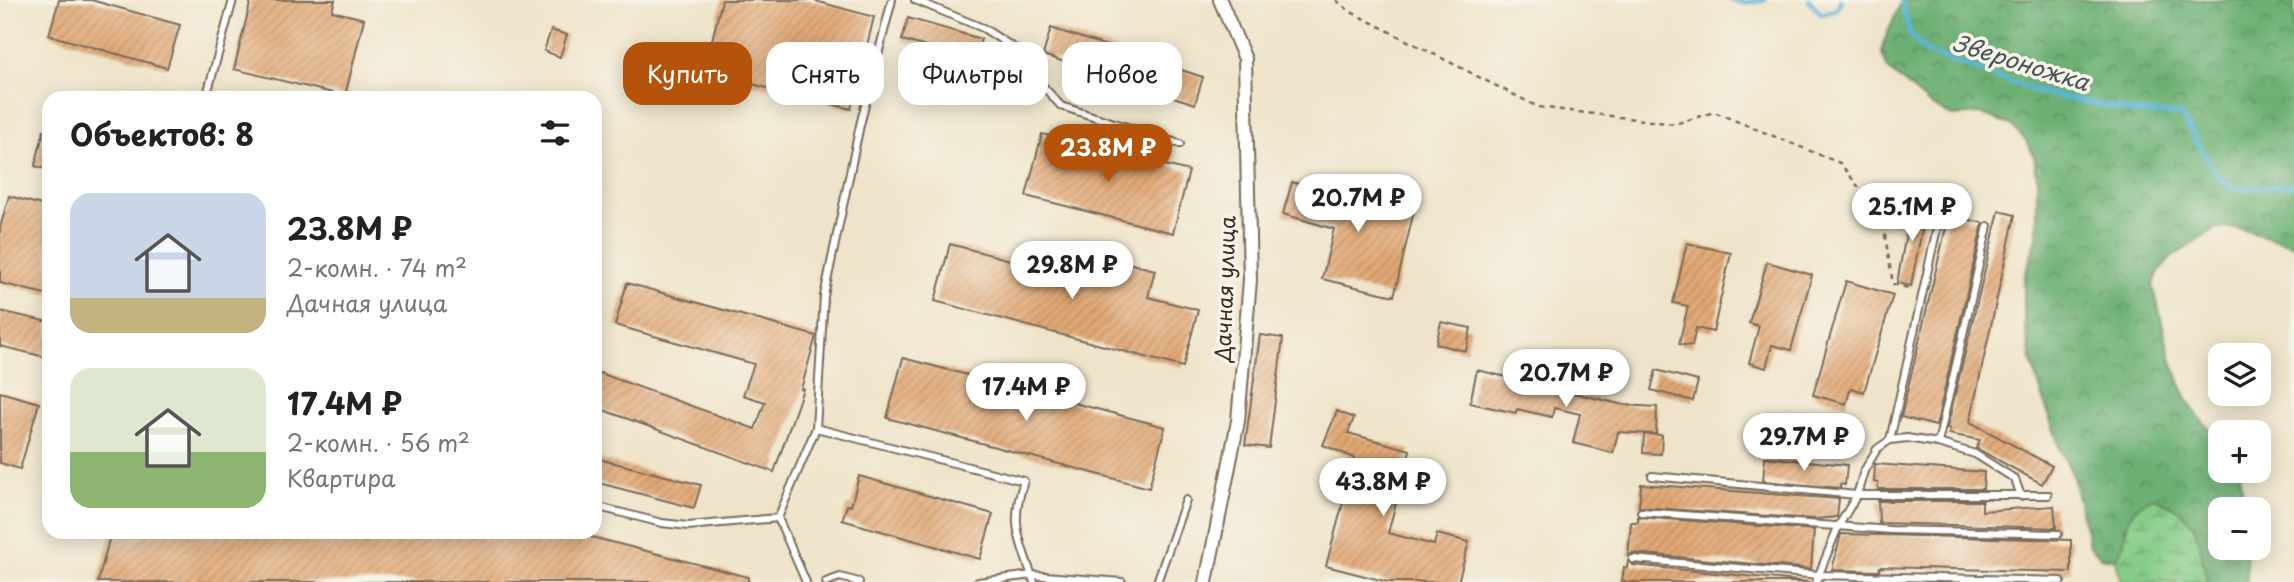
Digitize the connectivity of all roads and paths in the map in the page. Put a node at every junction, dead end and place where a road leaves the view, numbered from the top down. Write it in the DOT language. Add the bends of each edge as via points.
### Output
graph roads {
  1 [pos="233,0"];
  2 [pos="892,0"];
  3 [pos="915,0"];
  4 [pos="1220,0"];
  5 [pos="1336,0"];
  6 [pos="208,91"];
  7 [pos="1180,144"];
  8 [pos="1939,219"];
  9 [pos="1988,226"];
  10 [pos="1923,292"];
  11 [pos="816,428"];
  12 [pos="1890,440"];
  13 [pos="1938,443"];
  14 [pos="1652,476"];
  15 [pos="1857,495"];
  16 [pos="2048,495"];
  17 [pos="2021,496"];
  18 [pos="1186,500"];
  19 [pos="602,508"];
  20 [pos="1641,512"];
  21 [pos="778,518"];
  22 [pos="1838,527"];
  23 [pos="2058,534"];
  24 [pos="1633,559"];
  25 [pos="1033,578"];
  26 [pos="1818,578"];
  27 [pos="1898,580"];
  28 [pos="806,582"];
  29 [pos="826,582"];
  30 [pos="859,582"];
  31 [pos="978,582"];
  32 [pos="1122,582"];
  33 [pos="1157,582"];
  34 [pos="1206,582"];
  35 [pos="2061,582"];
  1 -- 6 [label="lane"];
  2 -- 11 [label="lane" via="824,296"];
  3 -- 7 [label="lane" via="983,28 1022,53 1061,106"];
  4 -- 34 [label="street, Дачная улица" via="1246,66 1250,281 1238,421"];
  5 -- 10 [label="path" via="1351,12 1538,107 1675,124 1714,112 1840,163 1882,218 1893,285"];
  8 -- 10 [label="lane"];
  9 -- 13 [label="lane"];
  10 -- 12 [label="lane"];
  11 -- 21 [label="lane"];
  11 -- 25 [label="lane" via="1024,481 1014,526"];
  12 -- 13 [label="lane"];
  12 -- 15 [label="lane" via="1877,449"];
  13 -- 17 [label="lane" via="1975,454 2003,471 2015,479"];
  14 -- 15 [label="lane"];
  15 -- 17 [label="lane"];
  15 -- 22 [label="lane"];
  16 -- 17 [label="lane"];
  18 -- 33 [label="lane"];
  19 -- 21 [label="lane" via="688,526"];
  20 -- 22 [label="lane"];
  21 -- 28 [label="lane"];
  22 -- 23 [label="lane"];
  22 -- 26 [label="lane"];
  24 -- 26 [label="lane"];
  25 -- 31 [label="lane"];
  25 -- 32 [label="lane"];
  26 -- 27 [label="lane"];
  27 -- 35 [label="lane"];
  29 -- 30 [label="lane" via="841,577"];
}
